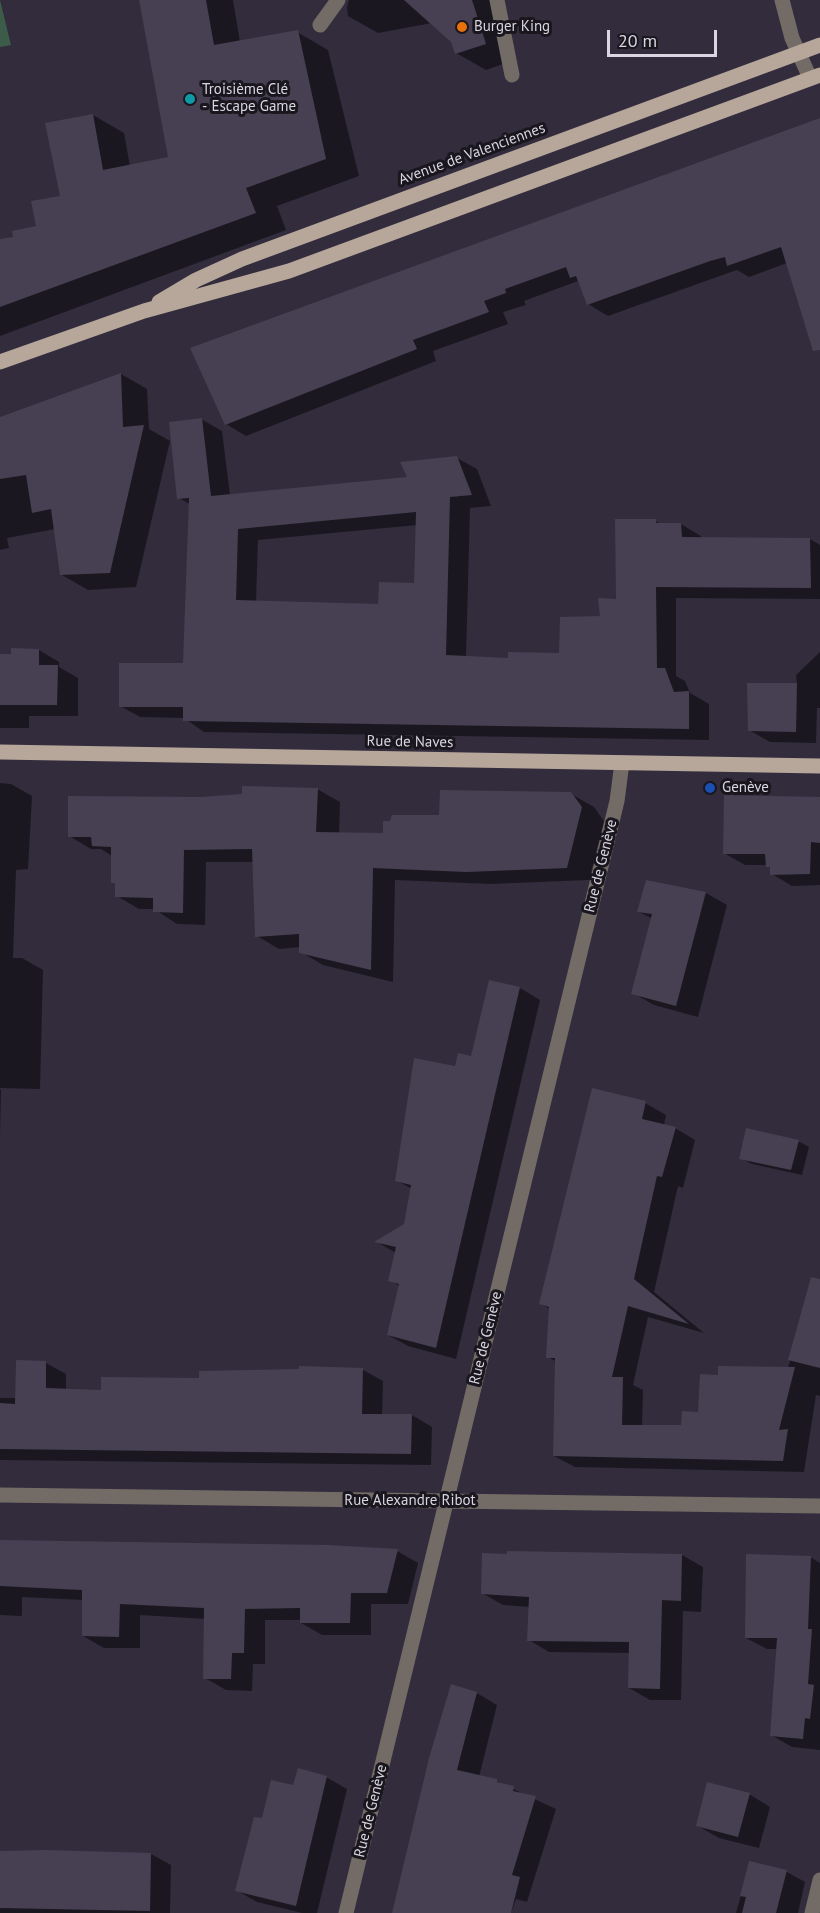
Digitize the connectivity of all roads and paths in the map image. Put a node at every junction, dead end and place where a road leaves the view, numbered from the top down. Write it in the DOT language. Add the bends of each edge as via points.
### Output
graph roads {
  1 [pos="338,0"];
  2 [pos="497,0"];
  3 [pos="782,0"];
  4 [pos="320,25"];
  5 [pos="820,45"];
  6 [pos="799,53"];
  7 [pos="512,75"];
  8 [pos="815,76"];
  9 [pos="144,312"];
  10 [pos="0,362"];
  11 [pos="0,752"];
  12 [pos="622,763"];
  13 [pos="820,766"];
  14 [pos="0,1495"];
  15 [pos="446,1502"];
  16 [pos="820,1506"];
  17 [pos="820,1880"];
  18 [pos="346,1913"];
  19 [pos="812,1913"];
  1 -- 4 [label="street"];
  2 -- 7 [label="street"];
  3 -- 6 [label="street"];
  5 -- 6 [label="main road, Avenue de Valenciennes"];
  6 -- 8 [label="street"];
  6 -- 9 [label="main road, Avenue de Valenciennes" via="242,259 196,280"];
  8 -- 9 [label="main road, Avenue de Valenciennes" via="289,271"];
  9 -- 10 [label="main road, Avenue de Valenciennes"];
  11 -- 12 [label="main road, Rue de Naves"];
  12 -- 13 [label="main road, Rue de Naves"];
  12 -- 15 [label="street, Rue de Genève" via="617,801"];
  14 -- 15 [label="street, Rue Alexandre Ribot"];
  15 -- 16 [label="street, Rue Alexandre Ribot"];
  15 -- 18 [label="street, Rue de Genève"];
  17 -- 19 [label="street"];
}
